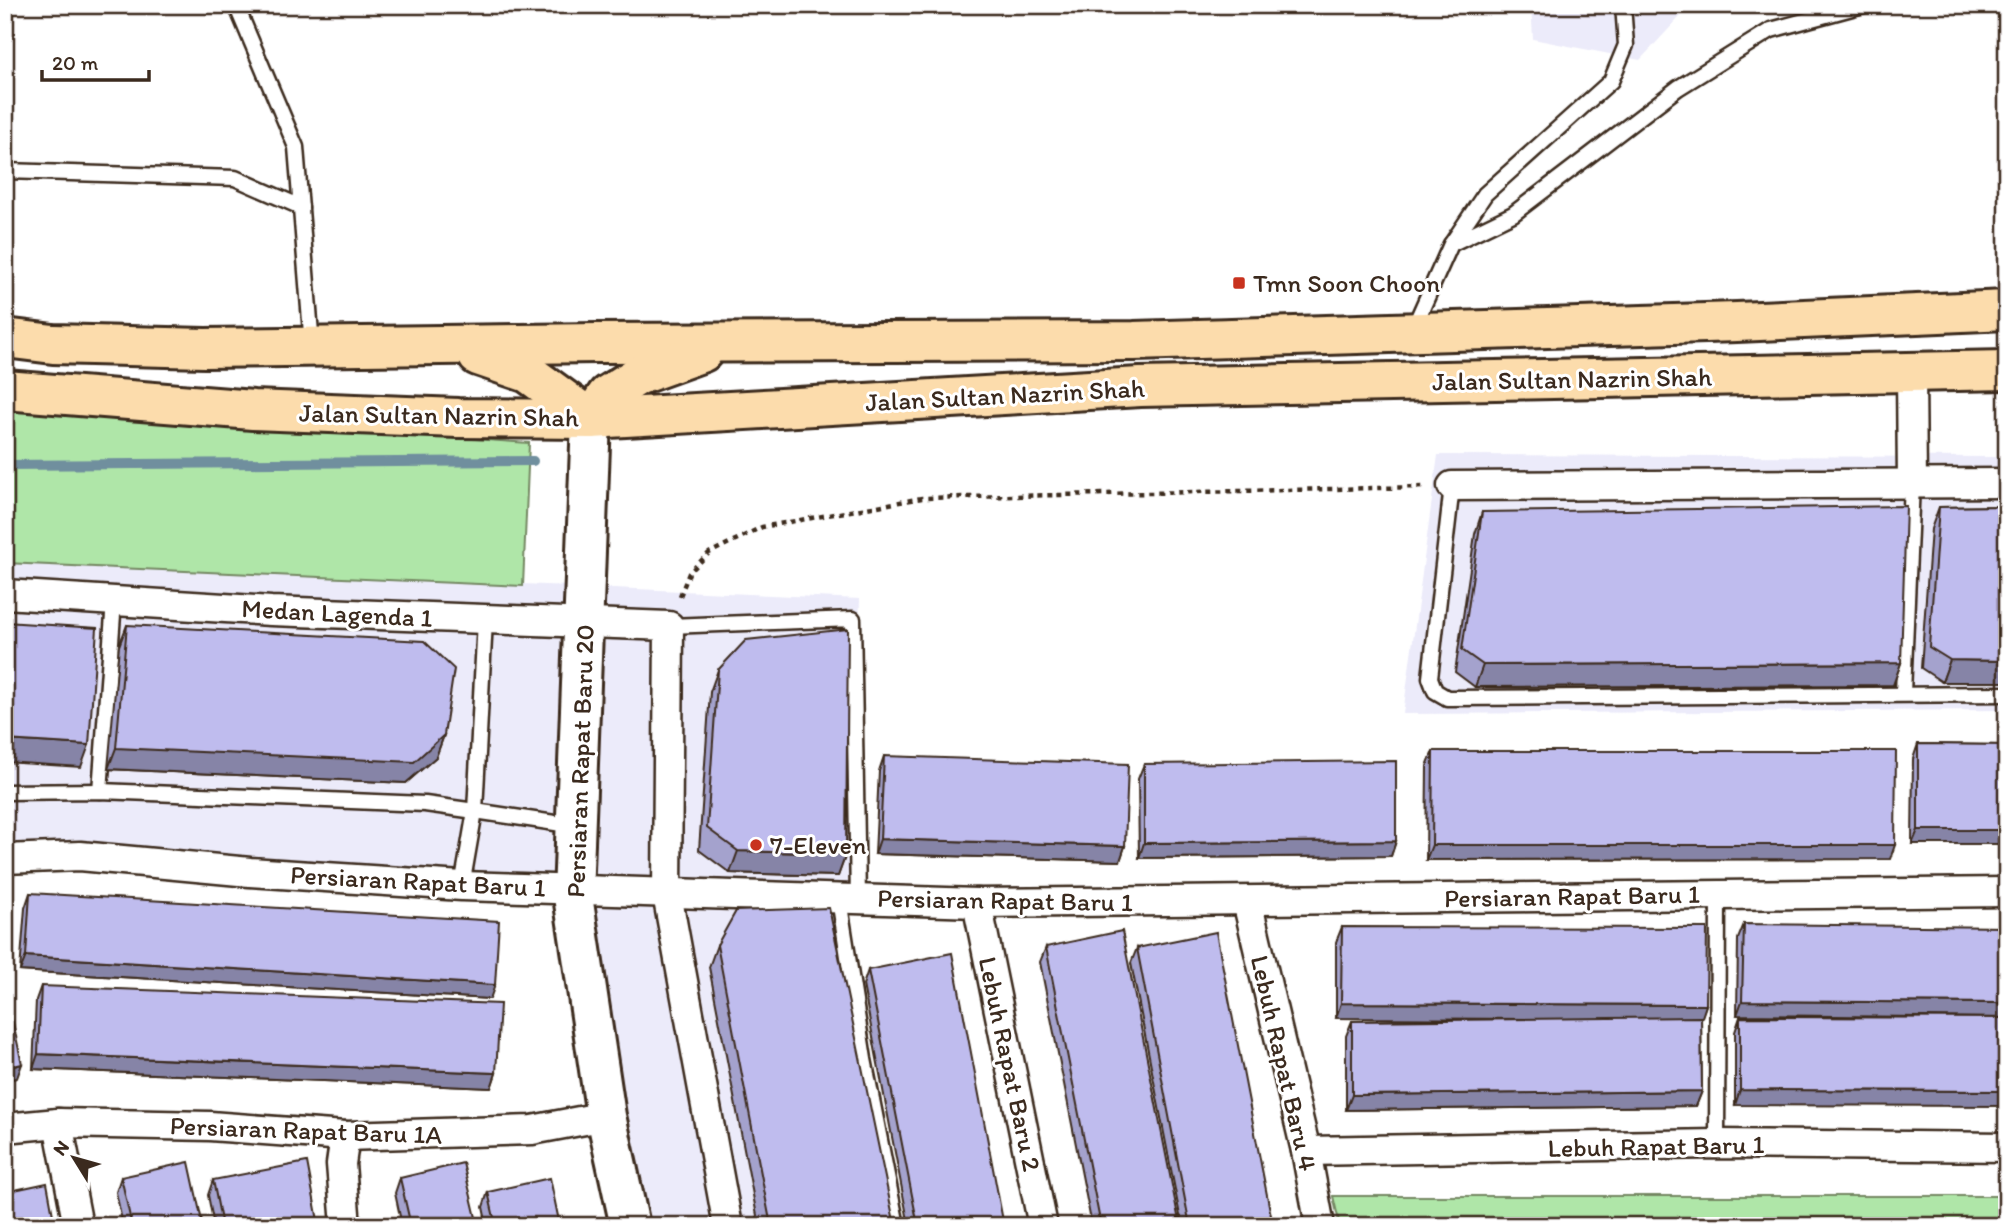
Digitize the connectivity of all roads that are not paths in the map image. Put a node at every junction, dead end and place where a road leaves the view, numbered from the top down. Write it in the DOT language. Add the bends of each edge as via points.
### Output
graph roads {
  1 [pos="236,5"];
  2 [pos="1623,5"];
  3 [pos="1863,5"];
  4 [pos="5,171"];
  5 [pos="301,207"];
  6 [pos="1451,244"];
  7 [pos="2007,310"];
  8 [pos="1413,331"];
  9 [pos="5,338"];
  10 [pos="734,342"];
  11 [pos="312,347"];
  12 [pos="448,347"];
  13 [pos="2007,370"];
  14 [pos="1911,372"];
  15 [pos="5,390"];
  16 [pos="591,418"];
  17 [pos="2007,483"];
  18 [pos="1912,484"];
  19 [pos="1452,486"];
  20 [pos="5,594"];
  21 [pos="114,601"];
  22 [pos="485,620"];
  23 [pos="585,621"];
  24 [pos="669,626"];
  25 [pos="1903,693"];
  26 [pos="2007,694"];
  27 [pos="100,791"];
  28 [pos="5,792"];
  29 [pos="475,811"];
  30 [pos="575,827"];
  31 [pos="5,859"];
  32 [pos="462,886"];
  33 [pos="573,887"];
  34 [pos="2007,892"];
  35 [pos="667,894"];
  36 [pos="1718,895"];
  37 [pos="848,898"];
  38 [pos="1247,901"];
  39 [pos="977,903"];
  40 [pos="606,1116"];
  41 [pos="58,1123"];
  42 [pos="5,1128"];
  43 [pos="345,1136"];
  44 [pos="1717,1144"];
  45 [pos="2007,1147"];
  46 [pos="1306,1151"];
  47 [pos="78,1226"];
  48 [pos="346,1226"];
  49 [pos="630,1226"];
  50 [pos="728,1226"];
  51 [pos="897,1226"];
  52 [pos="1043,1226"];
  53 [pos="1320,1226"];
  1 -- 5 [label="lane" via="296,147"];
  2 -- 6 [label="lane" via="1626,45 1611,81 1485,194"];
  3 -- 6 [label="lane" via="1771,30 1678,88 1513,214"];
  4 -- 5 [label="lane" via="235,178"];
  5 -- 11 [label="lane"];
  6 -- 8 [label="lane"];
  7 -- 8 [label="highway, Jalan Sultan Nazrin Shah"];
  8 -- 10 [label="highway, Jalan Sultan Nazrin Shah" via="1134,341"];
  9 -- 11 [label="highway, Jalan Sultan Nazrin Shah" via="53,344"];
  10 -- 12 [label="highway, Jalan Sultan Nazrin Shah"];
  10 -- 16 [label="highway" via="639,375 607,395"];
  11 -- 12 [label="highway, Jalan Sultan Nazrin Shah"];
  12 -- 16 [label="highway" via="528,373"];
  13 -- 14 [label="highway, Jalan Sultan Nazrin Shah"];
  14 -- 16 [label="highway, Jalan Sultan Nazrin Shah" via="1140,387"];
  14 -- 18 [label="street"];
  15 -- 16 [label="highway, Jalan Sultan Nazrin Shah" via="253,410"];
  16 -- 23 [label="street, Persiaran Rapat Baru 20"];
  17 -- 18 [label="street"];
  18 -- 19 [label="street"];
  18 -- 25 [label="lane"];
  19 -- 25 [label="lane" via="1430,678 1434,691 1447,698"];
  20 -- 21 [label="street, Medan Lagenda 1"];
  21 -- 22 [label="street, Medan Lagenda 1"];
  21 -- 27 [label="lane"];
  22 -- 23 [label="street, Medan Lagenda 1"];
  22 -- 29 [label="lane"];
  23 -- 24 [label="street, Medan Lagenda 1"];
  23 -- 30 [label="street, Persiaran Rapat Baru 20"];
  24 -- 35 [label="street"];
  24 -- 37 [label="lane" via="853,619"];
  25 -- 26 [label="lane"];
  27 -- 28 [label="lane"];
  27 -- 29 [label="lane" via="425,804"];
  29 -- 30 [label="lane"];
  29 -- 32 [label="lane"];
  30 -- 33 [label="street, Persiaran Rapat Baru 20"];
  31 -- 32 [label="street, Persiaran Rapat Baru 1" via="80,856"];
  32 -- 33 [label="street, Persiaran Rapat Baru 1"];
  33 -- 35 [label="street, Persiaran Rapat Baru 1"];
  33 -- 40 [label="street, Persiaran Rapat Baru 20"];
  34 -- 36 [label="street, Persiaran Rapat Baru 1"];
  35 -- 37 [label="street, Persiaran Rapat Baru 1"];
  35 -- 50 [label="street"];
  36 -- 38 [label="street, Persiaran Rapat Baru 1"];
  36 -- 44 [label="lane"];
  37 -- 39 [label="street, Persiaran Rapat Baru 1"];
  37 -- 51 [label="lane" via="863,1059"];
  38 -- 39 [label="street, Persiaran Rapat Baru 1"];
  38 -- 46 [label="street, Lebuh Rapat Baru 4"];
  39 -- 52 [label="street, Lebuh Rapat Baru 2"];
  40 -- 43 [label="street, Persiaran Rapat Baru 1A" via="532,1130"];
  40 -- 49 [label="street, Persiaran Rapat Baru 20"];
  41 -- 42 [label="street, Persiaran Rapat Baru 1A"];
  41 -- 43 [label="street, Persiaran Rapat Baru 1A" via="210,1126"];
  41 -- 47 [label="street"];
  43 -- 48 [label="street" via="341,1164"];
  44 -- 45 [label="street, Lebuh Rapat Baru 1"];
  44 -- 46 [label="street, Lebuh Rapat Baru 1"];
  46 -- 53 [label="street, Lebuh Rapat Baru 4"];
}
